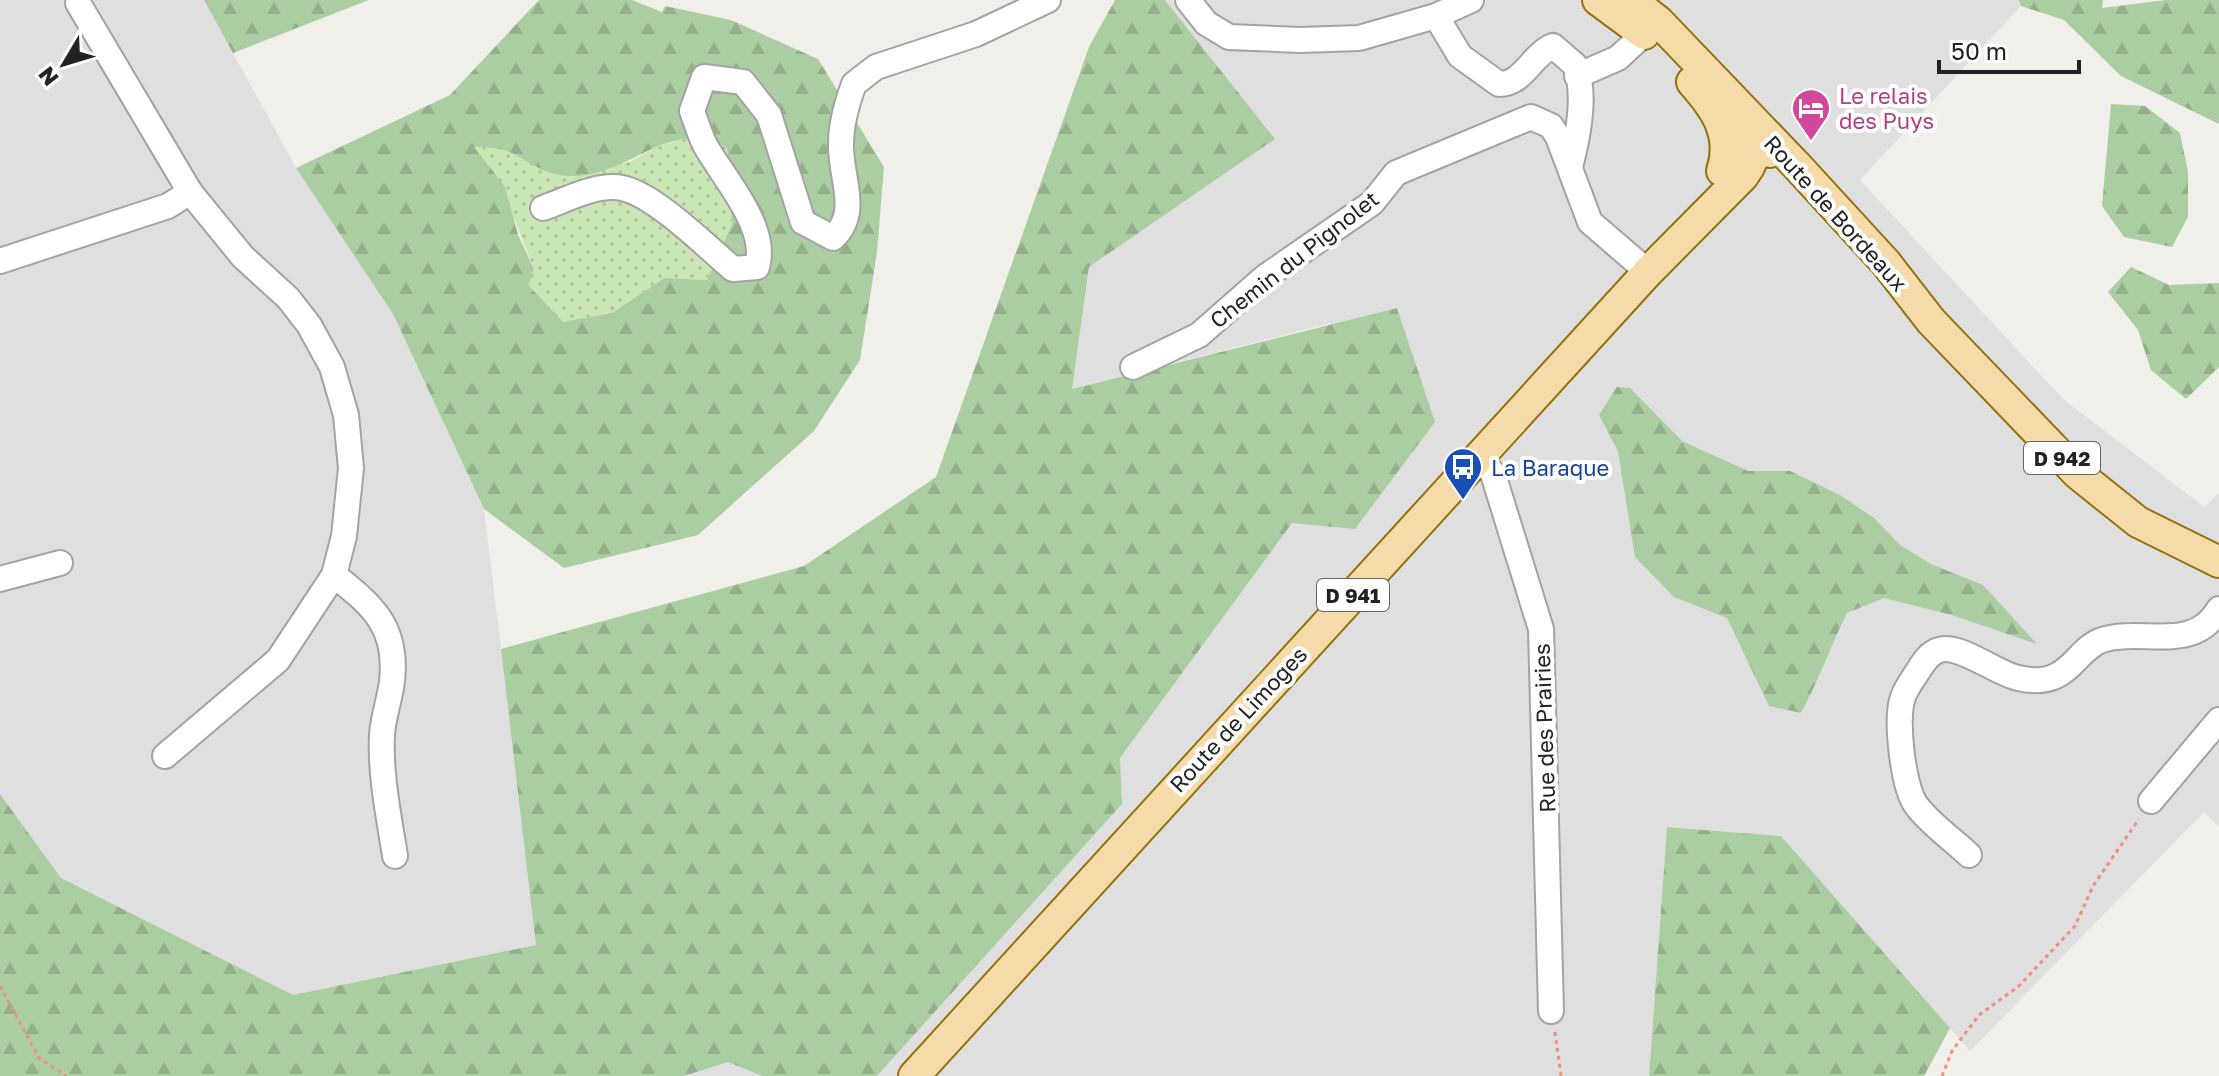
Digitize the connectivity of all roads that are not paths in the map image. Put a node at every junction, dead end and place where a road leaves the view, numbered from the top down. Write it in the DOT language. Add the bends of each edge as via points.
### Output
graph roads {
  1 [pos="1048,0"];
  2 [pos="1188,0"];
  3 [pos="1471,0"];
  4 [pos="1598,0"];
  5 [pos="1615,0"];
  6 [pos="1631,0"];
  7 [pos="78,3"];
  8 [pos="1436,16"];
  9 [pos="1651,28"];
  10 [pos="1577,76"];
  11 [pos="1739,107"];
  12 [pos="1757,145"];
  13 [pos="1570,167"];
  14 [pos="1734,168"];
  15 [pos="1786,178"];
  16 [pos="190,192"];
  17 [pos="543,208"];
  18 [pos="0,261"];
  19 [pos="1648,272"];
  20 [pos="1931,321"];
  21 [pos="1133,367"];
  22 [pos="1480,456"];
  23 [pos="2219,562"];
  24 [pos="60,563"];
  25 [pos="334,575"];
  26 [pos="0,579"];
  27 [pos="2219,609"];
  28 [pos="2219,720"];
  29 [pos="165,756"];
  30 [pos="2151,801"];
  31 [pos="1969,855"];
  32 [pos="395,856"];
  33 [pos="1551,1011"];
  34 [pos="914,1076"];
  1 -- 17 [label="street" via="976,34 876,67 854,84 841,145 849,200 845,226 833,238 803,222 769,115 743,82 720,77 704,77 692,111 705,145 740,196 761,252 757,267 733,269 661,208 622,188 599,189"];
  2 -- 8 [label="street" via="1206,23 1229,37 1359,38"];
  3 -- 8 [label="street"];
  4 -- 9 [label="main road"];
  5 -- 9 [label="main road"];
  6 -- 9 [label="main road"];
  7 -- 16 [label="street"];
  8 -- 10 [label="street" via="1460,56 1492,81 1511,82 1553,46 1575,65"];
  9 -- 10 [label="street" via="1618,58"];
  9 -- 11 [label="main road, Route de Bordeaux"];
  9 -- 12 [label="main road"];
  9 -- 14 [label="main road" via="1715,112"];
  10 -- 13 [label="street" via="1578,128"];
  11 -- 12 [label="main road"];
  11 -- 20 [label="main road, Route de Bordeaux / D 942" via="1886,263"];
  12 -- 14 [label="main road" via="1739,149"];
  12 -- 15 [label="main road, D 942"];
  12 -- 20 [label="main road" via="1775,156"];
  13 -- 19 [label="street, Chemin du Pignolet" via="1590,222"];
  13 -- 21 [label="street, Chemin du Pignolet" via="1551,126 1531,117 1396,173 1372,203 1265,277 1199,335"];
  14 -- 15 [label="main road" via="1762,168"];
  14 -- 19 [label="main road, Route de Limoges / D 941" via="1695,222"];
  15 -- 20 [label="main road, Route de Bordeaux / D 942" via="1874,274"];
  16 -- 18 [label="street" via="168,206"];
  16 -- 25 [label="street" via="243,257 288,298 332,367 346,415 351,468"];
  19 -- 22 [label="main road, Route de Limoges / D 941"];
  20 -- 23 [label="main road, Route de Bordeaux / D 942" via="2097,492 2163,536"];
  22 -- 33 [label="street, Rue des Prairies" via="1493,474 1541,629"];
  22 -- 34 [label="main road, Route de Limoges / D 941"];
  24 -- 26 [label="street"];
  25 -- 29 [label="street" via="278,660"];
  25 -- 32 [label="street" via="383,620 392,651 382,764"];
  27 -- 31 [label="street" via="2203,629 2183,637 2098,641 2075,665 2042,679 2018,678 1950,649 1937,650 1926,659 1903,697 1899,719 1908,786 1915,804"];
  28 -- 30 [label="street"];
}
